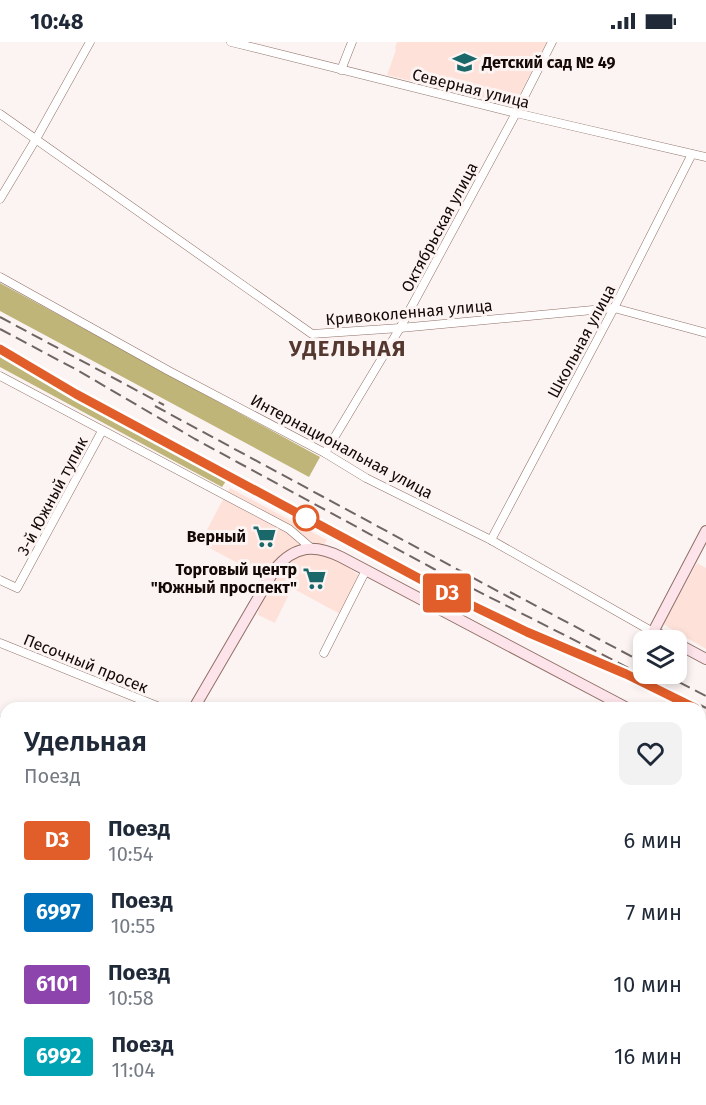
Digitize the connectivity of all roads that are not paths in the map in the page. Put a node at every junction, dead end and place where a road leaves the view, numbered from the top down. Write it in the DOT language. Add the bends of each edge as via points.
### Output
graph roads {
  1 [pos="90,42"];
  2 [pos="231,42"];
  3 [pos="352,42"];
  4 [pos="552,42"];
  5 [pos="341,70"];
  6 [pos="516,113"];
  7 [pos="0,114"];
  8 [pos="36,140"];
  9 [pos="692,154"];
  10 [pos="706,157"];
  11 [pos="0,199"];
  12 [pos="0,277"];
  13 [pos="614,308"];
  14 [pos="400,328"];
  15 [pos="706,333"];
  16 [pos="0,376"];
  17 [pos="102,431"];
  18 [pos="326,453"];
  19 [pos="706,531"];
  20 [pos="491,540"];
  21 [pos="311,548"];
  22 [pos="366,570"];
  23 [pos="0,580"];
  24 [pos="649,630"];
  25 [pos="654,630"];
  26 [pos="0,643"];
  27 [pos="687,650"];
  28 [pos="324,653"];
  29 [pos="706,659"];
  30 [pos="147,702"];
  31 [pos="197,702"];
  32 [pos="607,702"];
  1 -- 8 [label="street"];
  2 -- 5 [label="street, Северная улица"];
  3 -- 5 [label="street"];
  4 -- 6 [label="street, Октябрьская улица"];
  5 -- 6 [label="street, Северная улица"];
  6 -- 9 [label="street, Северная улица"];
  6 -- 14 [label="street, Октябрьская улица"];
  7 -- 8 [label="street, Кривоколенная улица"];
  8 -- 11 [label="street"];
  8 -- 14 [label="street, Кривоколенная улица" via="312,334"];
  9 -- 10 [label="street, Северная улица"];
  9 -- 13 [label="street, Школьная улица"];
  12 -- 18 [label="street, Интернациональная улица"];
  13 -- 14 [label="street, Кривоколенная улица"];
  13 -- 15 [label="street, Кривоколенная улица"];
  13 -- 20 [label="street, Школьная улица"];
  14 -- 18 [label="street, Октябрьская улица"];
  16 -- 17 [label="street"];
  17 -- 21 [label="street" via="289,529"];
  17 -- 23 [label="street, 3-й Южный тупик" via="17,588"];
  18 -- 20 [label="street, Интернациональная улица" via="366,478"];
  19 -- 25 [label="main road"];
  20 -- 24 [label="street, Интернациональная улица"];
  21 -- 22 [label="main road" via="329,551"];
  21 -- 31 [label="main road" via="291,555 275,569"];
  22 -- 28 [label="street"];
  22 -- 32 [label="main road"];
  26 -- 30 [label="street, Песочный просек"];
  27 -- 29 [label="main road"];
}
